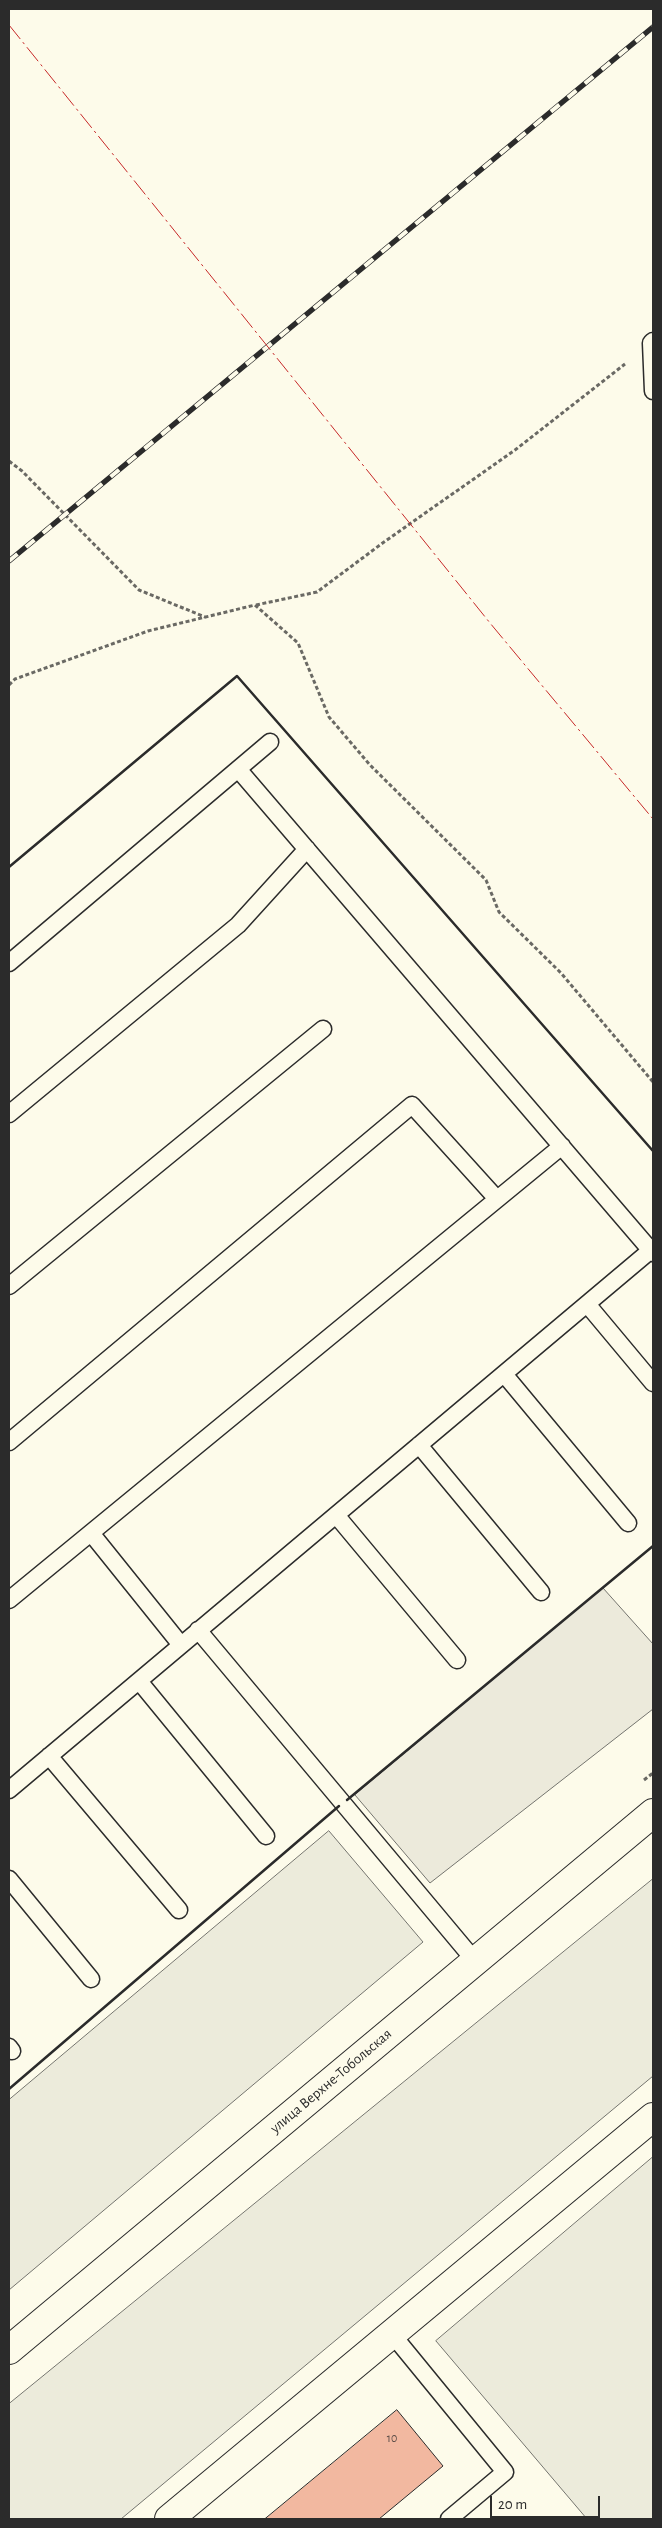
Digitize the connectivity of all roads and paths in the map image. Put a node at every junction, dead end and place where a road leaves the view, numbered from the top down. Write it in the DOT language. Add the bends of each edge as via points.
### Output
graph roads {
  1 [pos="652,342"];
  2 [pos="653,391"];
  3 [pos="9,461"];
  4 [pos="255,605"];
  5 [pos="205,617"];
  6 [pos="9,685"];
  7 [pos="270,742"];
  8 [pos="238,769"];
  9 [pos="307,849"];
  10 [pos="9,963"];
  11 [pos="323,1029"];
  12 [pos="653,1082"];
  13 [pos="9,1114"];
  14 [pos="562,1146"];
  15 [pos="497,1199"];
  16 [pos="652,1252"];
  17 [pos="9,1286"];
  18 [pos="587,1304"];
  19 [pos="504,1374"];
  20 [pos="653,1383"];
  21 [pos="9,1442"];
  22 [pos="420,1445"];
  23 [pos="336,1515"];
  24 [pos="628,1523"];
  25 [pos="91,1532"];
  26 [pos="541,1592"];
  27 [pos="9,1600"];
  28 [pos="198,1630"];
  29 [pos="181,1646"];
  30 [pos="457,1660"];
  31 [pos="139,1681"];
  32 [pos="49,1756"];
  33 [pos="9,1790"];
  34 [pos="653,1813"];
  35 [pos="266,1836"];
  36 [pos="9,1879"];
  37 [pos="180,1910"];
  38 [pos="475,1961"];
  39 [pos="91,1979"];
  40 [pos="653,2117"];
  41 [pos="392,2334"];
  42 [pos="9,2350"];
  43 [pos="169,2519"];
  44 [pos="449,2519"];
  1 -- 2 [label="lane"];
  1 -- 4 [label="path" via="515,450 317,592"];
  3 -- 5 [label="path" via="139,590"];
  4 -- 5 [label="path"];
  4 -- 12 [label="path" via="298,643 329,718 370,765 486,880 499,912 561,973"];
  5 -- 6 [label="path" via="148,631 15,679"];
  7 -- 8 [label="lane"];
  8 -- 9 [label="lane"];
  8 -- 10 [label="lane"];
  9 -- 13 [label="lane" via="238,925"];
  9 -- 14 [label="lane"];
  11 -- 17 [label="lane"];
  14 -- 15 [label="lane"];
  14 -- 16 [label="lane"];
  15 -- 21 [label="lane" via="412,1105"];
  15 -- 25 [label="lane"];
  16 -- 18 [label="lane"];
  18 -- 19 [label="lane"];
  18 -- 20 [label="lane"];
  19 -- 22 [label="lane"];
  19 -- 24 [label="lane"];
  22 -- 23 [label="lane"];
  22 -- 26 [label="lane"];
  23 -- 28 [label="lane"];
  23 -- 30 [label="lane"];
  25 -- 27 [label="lane"];
  25 -- 29 [label="lane"];
  28 -- 29 [label="lane"];
  28 -- 38 [label="lane"];
  29 -- 31 [label="lane"];
  31 -- 32 [label="lane"];
  31 -- 35 [label="lane"];
  32 -- 33 [label="lane"];
  32 -- 37 [label="lane"];
  34 -- 38 [label="street, улица Верхне-Тобольская"];
  36 -- 39 [label="lane"];
  38 -- 42 [label="street, улица Верхне-Тобольская"];
  40 -- 41 [label="street"];
  41 -- 43 [label="street"];
  41 -- 44 [label="lane" via="505,2472"];
}
